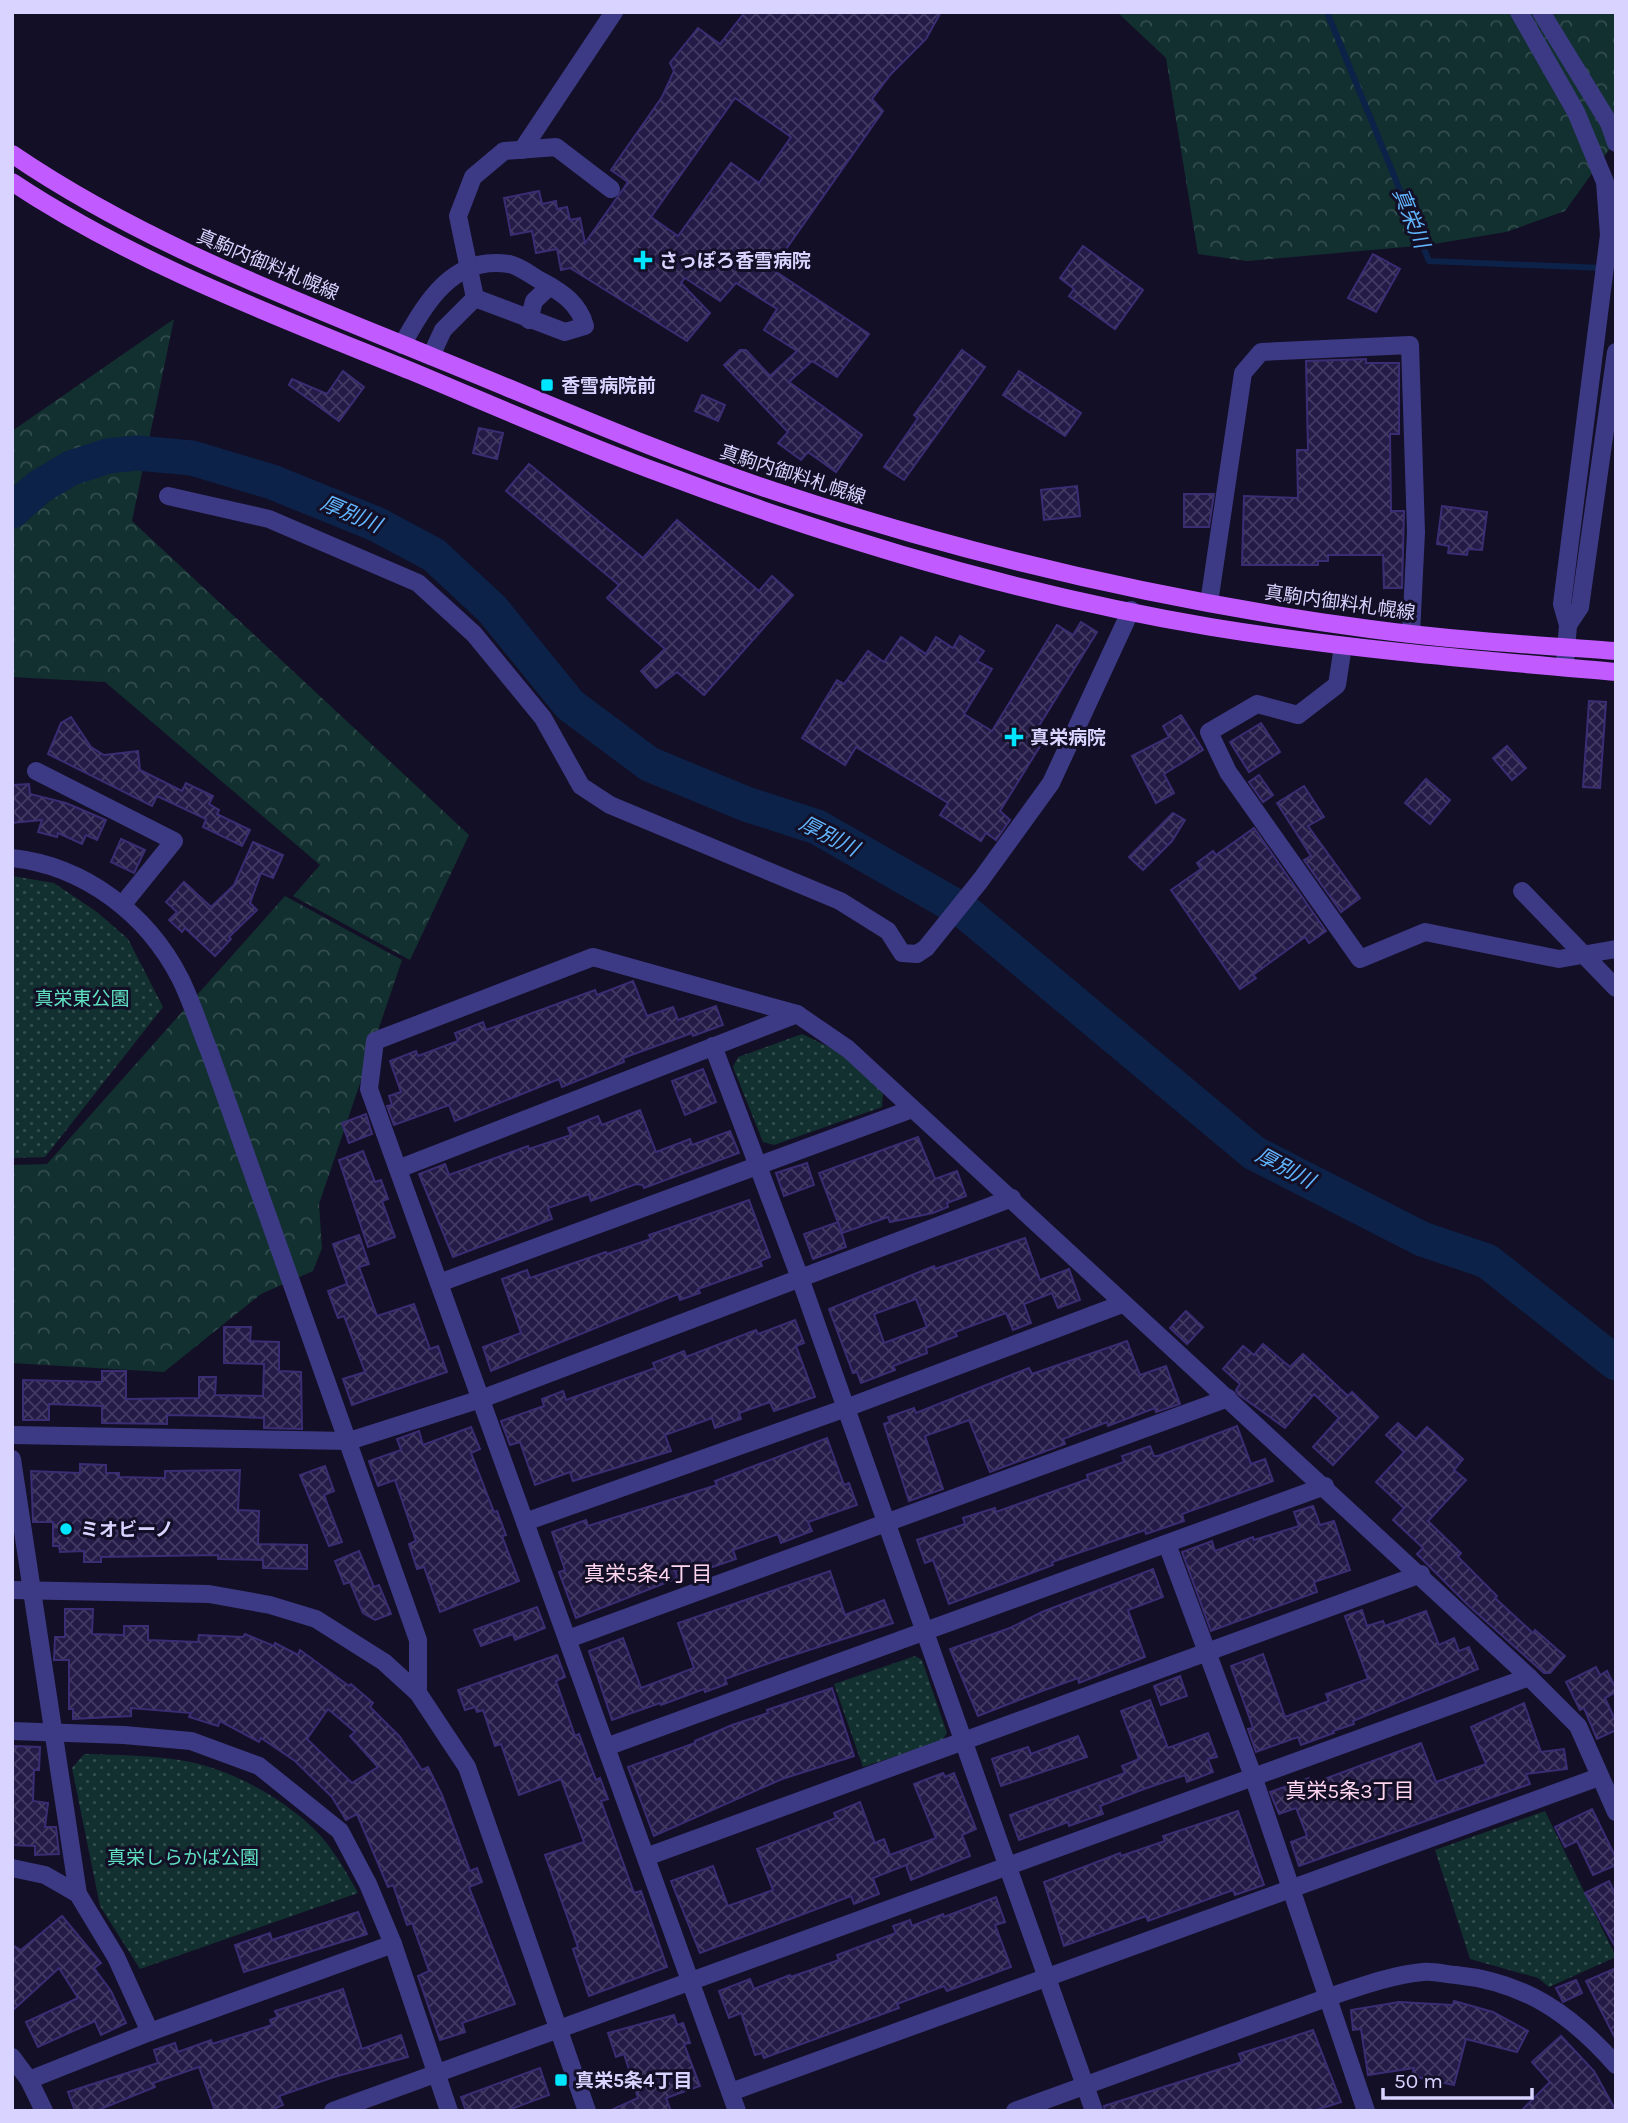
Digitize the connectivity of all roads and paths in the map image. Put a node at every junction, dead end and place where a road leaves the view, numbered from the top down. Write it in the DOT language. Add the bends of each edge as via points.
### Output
graph roads {
  1 [pos="614,12"];
  2 [pos="1519,12"];
  3 [pos="1541,12"];
  4 [pos="1616,143"];
  5 [pos="522,150"];
  6 [pos="12,154"];
  7 [pos="12,182"];
  8 [pos="611,188"];
  9 [pos="469,266"];
  10 [pos="550,286"];
  11 [pos="475,298"];
  12 [pos="529,320"];
  13 [pos="402,345"];
  14 [pos="1616,352"];
  15 [pos="431,356"];
  16 [pos="167,496"];
  17 [pos="1209,603"];
  18 [pos="1131,610"];
  19 [pos="1568,625"];
  20 [pos="1411,634"];
  21 [pos="1343,646"];
  22 [pos="1566,647"];
  23 [pos="1616,651"];
  24 [pos="1564,667"];
  25 [pos="1616,672"];
  26 [pos="36,771"];
  27 [pos="12,858"];
  28 [pos="1522,891"];
  29 [pos="123,904"];
  30 [pos="1616,948"];
  31 [pos="1585,954"];
  32 [pos="1616,988"];
  33 [pos="797,1014"];
  34 [pos="713,1046"];
  35 [pos="912,1110"];
  36 [pos="758,1164"];
  37 [pos="398,1169"];
  38 [pos="1012,1198"];
  39 [pos="800,1278"];
  40 [pos="439,1283"];
  41 [pos="1122,1304"];
  42 [pos="1228,1398"];
  43 [pos="481,1399"];
  44 [pos="846,1408"];
  45 [pos="12,1435"];
  46 [pos="349,1441"];
  47 [pos="12,1459"];
  48 [pos="1325,1486"];
  49 [pos="525,1522"];
  50 [pos="887,1524"];
  51 [pos="1167,1544"];
  52 [pos="1420,1574"];
  53 [pos="12,1590"];
  54 [pos="32,1590"];
  55 [pos="924,1630"];
  56 [pos="568,1639"];
  57 [pos="1207,1653"];
  58 [pos="1529,1678"];
  59 [pos="418,1693"];
  60 [pos="12,1731"];
  61 [pos="56,1732"];
  62 [pos="963,1739"];
  63 [pos="607,1747"];
  64 [pos="1253,1776"];
  65 [pos="1599,1777"];
  66 [pos="1616,1812"];
  67 [pos="646,1857"];
  68 [pos="1007,1865"];
  69 [pos="12,1868"];
  70 [pos="1291,1888"];
  71 [pos="78,1894"];
  72 [pos="393,1944"];
  73 [pos="1047,1976"];
  74 [pos="691,1983"];
  75 [pos="1329,1997"];
  76 [pos="558,2031"];
  77 [pos="150,2032"];
  78 [pos="12,2057"];
  79 [pos="1616,2065"];
  80 [pos="435,2074"];
  81 [pos="29,2080"];
  82 [pos="1085,2085"];
  83 [pos="731,2092"];
  84 [pos="44,2111"];
  85 [pos="333,2111"];
  86 [pos="449,2111"];
  87 [pos="587,2111"];
  88 [pos="737,2111"];
  89 [pos="1015,2111"];
  90 [pos="1094,2111"];
  91 [pos="1366,2111"];
  1 -- 5 [label="street"];
  2 -- 19 [label="street" via="1576,112 1605,182 1609,235 1562,604"];
  3 -- 4 [label="street" via="1609,123"];
  5 -- 8 [label="street" via="556,147"];
  5 -- 9 [label="street" via="504,151 473,177 458,216"];
  6 -- 13 [label="main road, 真駒内御料札幌線" via="160,240"];
  7 -- 18 [label="main road" via="151,260 661,474 875,546"];
  9 -- 10 [label="street" via="511,264"];
  9 -- 11 [label="street"];
  9 -- 13 [label="street" via="437,288"];
  10 -- 12 [label="street" via="534,301"];
  10 -- 12 [label="street" via="580,308 586,326 565,332"];
  11 -- 12 [label="street"];
  11 -- 15 [label="street" via="443,330"];
  13 -- 15 [label="main road, 真駒内御料札幌線"];
  14 -- 19 [label="street" via="1580,607"];
  15 -- 17 [label="main road, 真駒内御料札幌線" via="663,452 826,508 1058,572"];
  16 -- 18 [label="street" via="269,519 418,583 474,634 543,718 581,786 610,805 840,901 888,931 902,953 917,954 926,948 1051,783"];
  17 -- 20 [label="main road, 真駒内御料札幌線"];
  17 -- 20 [label="street" via="1243,373 1261,352 1410,345 1416,533"];
  18 -- 21 [label="main road"];
  19 -- 22 [label="street"];
  20 -- 22 [label="main road, 真駒内御料札幌線"];
  21 -- 24 [label="main road"];
  21 -- 31 [label="street" via="1337,685 1298,715 1257,704 1209,732 1228,772 1360,959 1425,932 1559,959"];
  22 -- 23 [label="main road, 真駒内御料札幌線"];
  22 -- 24 [label="street"];
  24 -- 25 [label="main road"];
  26 -- 29 [label="street" via="174,841"];
  27 -- 29 [label="street" via="79,878"];
  28 -- 31 [label="street"];
  29 -- 46 [label="street" via="157,939 181,979"];
  30 -- 31 [label="street"];
  31 -- 32 [label="street"];
  33 -- 34 [label="street"];
  33 -- 35 [label="street" via="848,1049"];
  33 -- 37 [label="street" via="593,957 374,1041 369,1089"];
  34 -- 36 [label="street"];
  34 -- 37 [label="street"];
  35 -- 36 [label="street"];
  35 -- 38 [label="street"];
  36 -- 39 [label="street"];
  36 -- 40 [label="street"];
  37 -- 40 [label="street"];
  38 -- 39 [label="street"];
  38 -- 41 [label="street"];
  39 -- 43 [label="street"];
  39 -- 44 [label="street"];
  40 -- 43 [label="street"];
  41 -- 42 [label="street"];
  41 -- 44 [label="street"];
  42 -- 48 [label="street"];
  42 -- 50 [label="street"];
  43 -- 46 [label="street"];
  43 -- 49 [label="street"];
  44 -- 49 [label="street"];
  44 -- 50 [label="street"];
  45 -- 46 [label="street"];
  46 -- 59 [label="street" via="418,1640"];
  47 -- 54 [label="street"];
  48 -- 51 [label="street"];
  48 -- 52 [label="street"];
  49 -- 56 [label="street"];
  50 -- 55 [label="street"];
  50 -- 56 [label="street"];
  51 -- 55 [label="street"];
  51 -- 57 [label="street"];
  52 -- 57 [label="street"];
  52 -- 58 [label="street"];
  53 -- 54 [label="street"];
  54 -- 59 [label="street" via="209,1594 270,1605 316,1619 354,1640"];
  54 -- 61 [label="street"];
  55 -- 62 [label="street"];
  55 -- 63 [label="street"];
  56 -- 63 [label="street"];
  57 -- 62 [label="street"];
  57 -- 64 [label="street"];
  58 -- 64 [label="street"];
  58 -- 65 [label="street" via="1578,1726"];
  59 -- 76 [label="street" via="467,1767"];
  60 -- 61 [label="street"];
  61 -- 71 [label="street"];
  61 -- 72 [label="street" via="191,1741 259,1766 340,1830"];
  62 -- 67 [label="street"];
  62 -- 68 [label="street"];
  63 -- 67 [label="street"];
  64 -- 68 [label="street"];
  64 -- 70 [label="street"];
  65 -- 66 [label="street"];
  65 -- 70 [label="street"];
  67 -- 74 [label="street"];
  68 -- 73 [label="street"];
  68 -- 74 [label="street"];
  69 -- 71 [label="street" via="45,1875"];
  70 -- 73 [label="street"];
  70 -- 75 [label="street"];
  71 -- 77 [label="street" via="116,1957"];
  72 -- 77 [label="street"];
  72 -- 80 [label="street"];
  73 -- 82 [label="street"];
  73 -- 83 [label="street"];
  74 -- 76 [label="street"];
  74 -- 83 [label="street"];
  75 -- 79 [label="street" via="1425,1971 1487,1978 1540,1998 1590,2036"];
  75 -- 82 [label="street"];
  75 -- 91 [label="street"];
  76 -- 80 [label="street"];
  76 -- 87 [label="street"];
  77 -- 81 [label="street"];
  78 -- 81 [label="street"];
  80 -- 85 [label="street"];
  80 -- 86 [label="street"];
  81 -- 84 [label="street"];
  82 -- 89 [label="street"];
  82 -- 90 [label="street"];
  83 -- 88 [label="street"];
}
